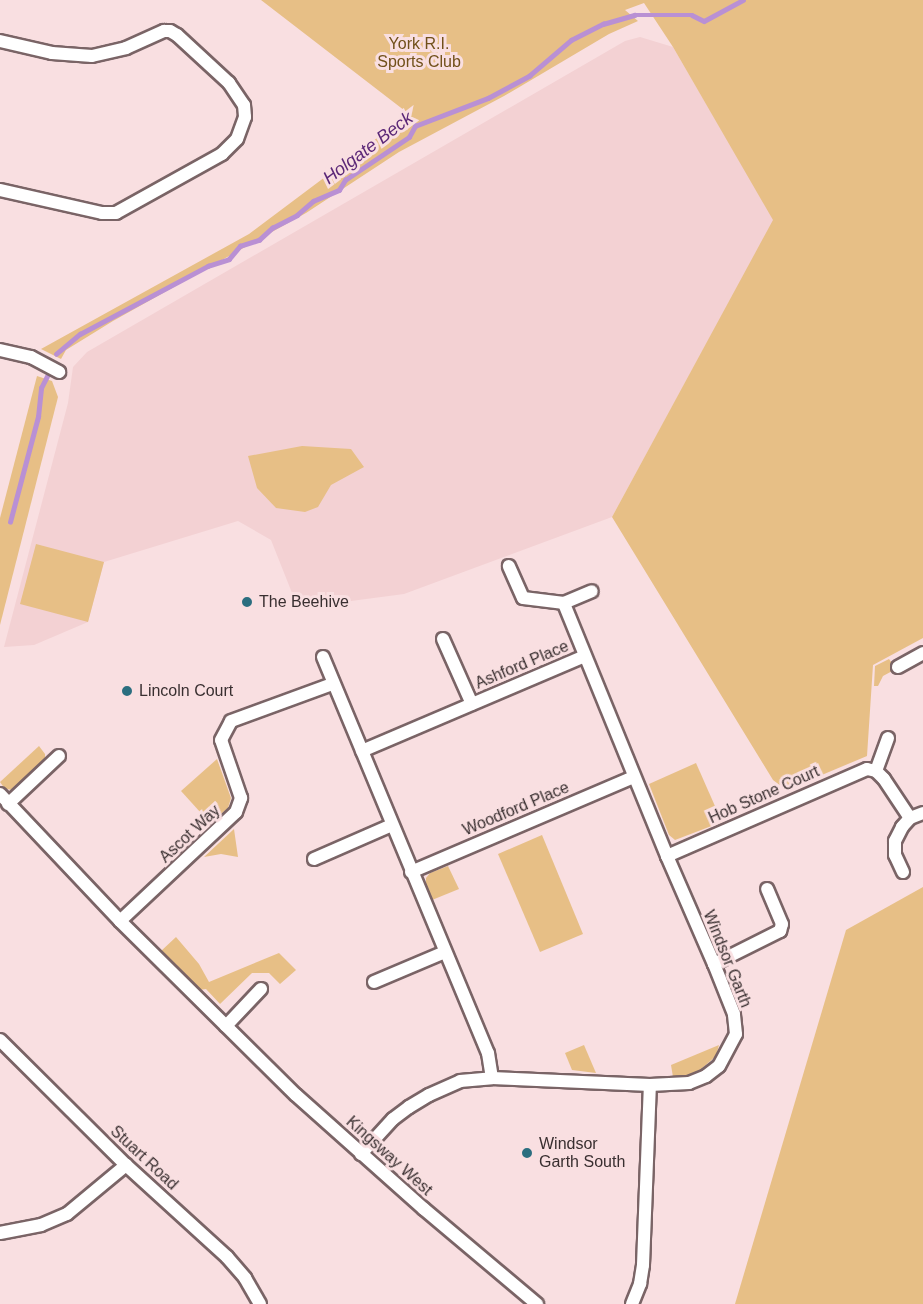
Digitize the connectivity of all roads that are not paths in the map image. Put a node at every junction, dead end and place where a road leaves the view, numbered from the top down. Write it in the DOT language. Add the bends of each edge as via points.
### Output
graph roads {
  1 [pos="0,40"];
  2 [pos="0,190"];
  3 [pos="0,350"];
  4 [pos="59,372"];
  5 [pos="509,566"];
  6 [pos="592,591"];
  7 [pos="564,603"];
  8 [pos="443,639"];
  9 [pos="923,653"];
  10 [pos="585,656"];
  11 [pos="323,657"];
  12 [pos="898,667"];
  13 [pos="332,684"];
  14 [pos="472,704"];
  15 [pos="888,738"];
  16 [pos="362,751"];
  17 [pos="59,756"];
  18 [pos="876,771"];
  19 [pos="634,777"];
  20 [pos="4,799"];
  21 [pos="923,813"];
  22 [pos="910,818"];
  23 [pos="392,825"];
  24 [pos="667,856"];
  25 [pos="314,859"];
  26 [pos="411,872"];
  27 [pos="903,872"];
  28 [pos="767,889"];
  29 [pos="120,921"];
  30 [pos="445,952"];
  31 [pos="714,964"];
  32 [pos="374,982"];
  33 [pos="261,989"];
  34 [pos="226,1026"];
  35 [pos="0,1040"];
  36 [pos="492,1078"];
  37 [pos="650,1085"];
  38 [pos="361,1154"];
  39 [pos="126,1165"];
  40 [pos="0,1233"];
  41 [pos="260,1304"];
  42 [pos="537,1304"];
  43 [pos="632,1304"];
  1 -- 2 [label="street" via="52,53 92,56 170,31 229,83 244,105 245,117 237,139 222,154 116,213"];
  3 -- 4 [label="street" via="31,357"];
  5 -- 7 [label="street" via="523,598"];
  6 -- 7 [label="street"];
  7 -- 10 [label="street, Windsor Garth"];
  8 -- 14 [label="street, Ashford Place"];
  9 -- 12 [label="street"];
  10 -- 14 [label="street, Ashford Place"];
  10 -- 19 [label="street, Windsor Garth"];
  11 -- 13 [label="street"];
  13 -- 16 [label="street"];
  13 -- 29 [label="street, Ascot Way" via="231,721 221,740 241,798 236,812"];
  14 -- 16 [label="street, Ashford Place"];
  15 -- 18 [label="street"];
  16 -- 23 [label="street"];
  17 -- 20 [label="street, Kingsway West"];
  18 -- 22 [label="street"];
  18 -- 24 [label="street, Hob Stone Court" via="854,773"];
  19 -- 24 [label="street, Windsor Garth"];
  19 -- 26 [label="street, Woodford Place"];
  20 -- 29 [label="street, Kingsway West"];
  21 -- 22 [label="street"];
  22 -- 27 [label="street" via="895,841 895,855"];
  23 -- 25 [label="street"];
  23 -- 26 [label="street"];
  24 -- 31 [label="street, Windsor Garth"];
  26 -- 30 [label="street"];
  28 -- 31 [label="street" via="782,924 780,931"];
  29 -- 34 [label="street, Kingsway West"];
  30 -- 32 [label="street"];
  30 -- 36 [label="street" via="488,1053"];
  31 -- 37 [label="street, Windsor Garth" via="734,1014 736,1034 730,1050 706,1076 689,1083"];
  33 -- 34 [label="street"];
  34 -- 38 [label="street, Kingsway West"];
  35 -- 39 [label="street, Stuart Road"];
  36 -- 37 [label="street, Windsor Garth"];
  36 -- 38 [label="street, Windsor Garth" via="460,1081 429,1095 393,1119"];
  37 -- 43 [label="street" via="643,1265"];
  38 -- 42 [label="street, Kingsway West"];
  39 -- 40 [label="street" via="67,1214 40,1225"];
  39 -- 41 [label="street, Stuart Road" via="227,1257"];
}
